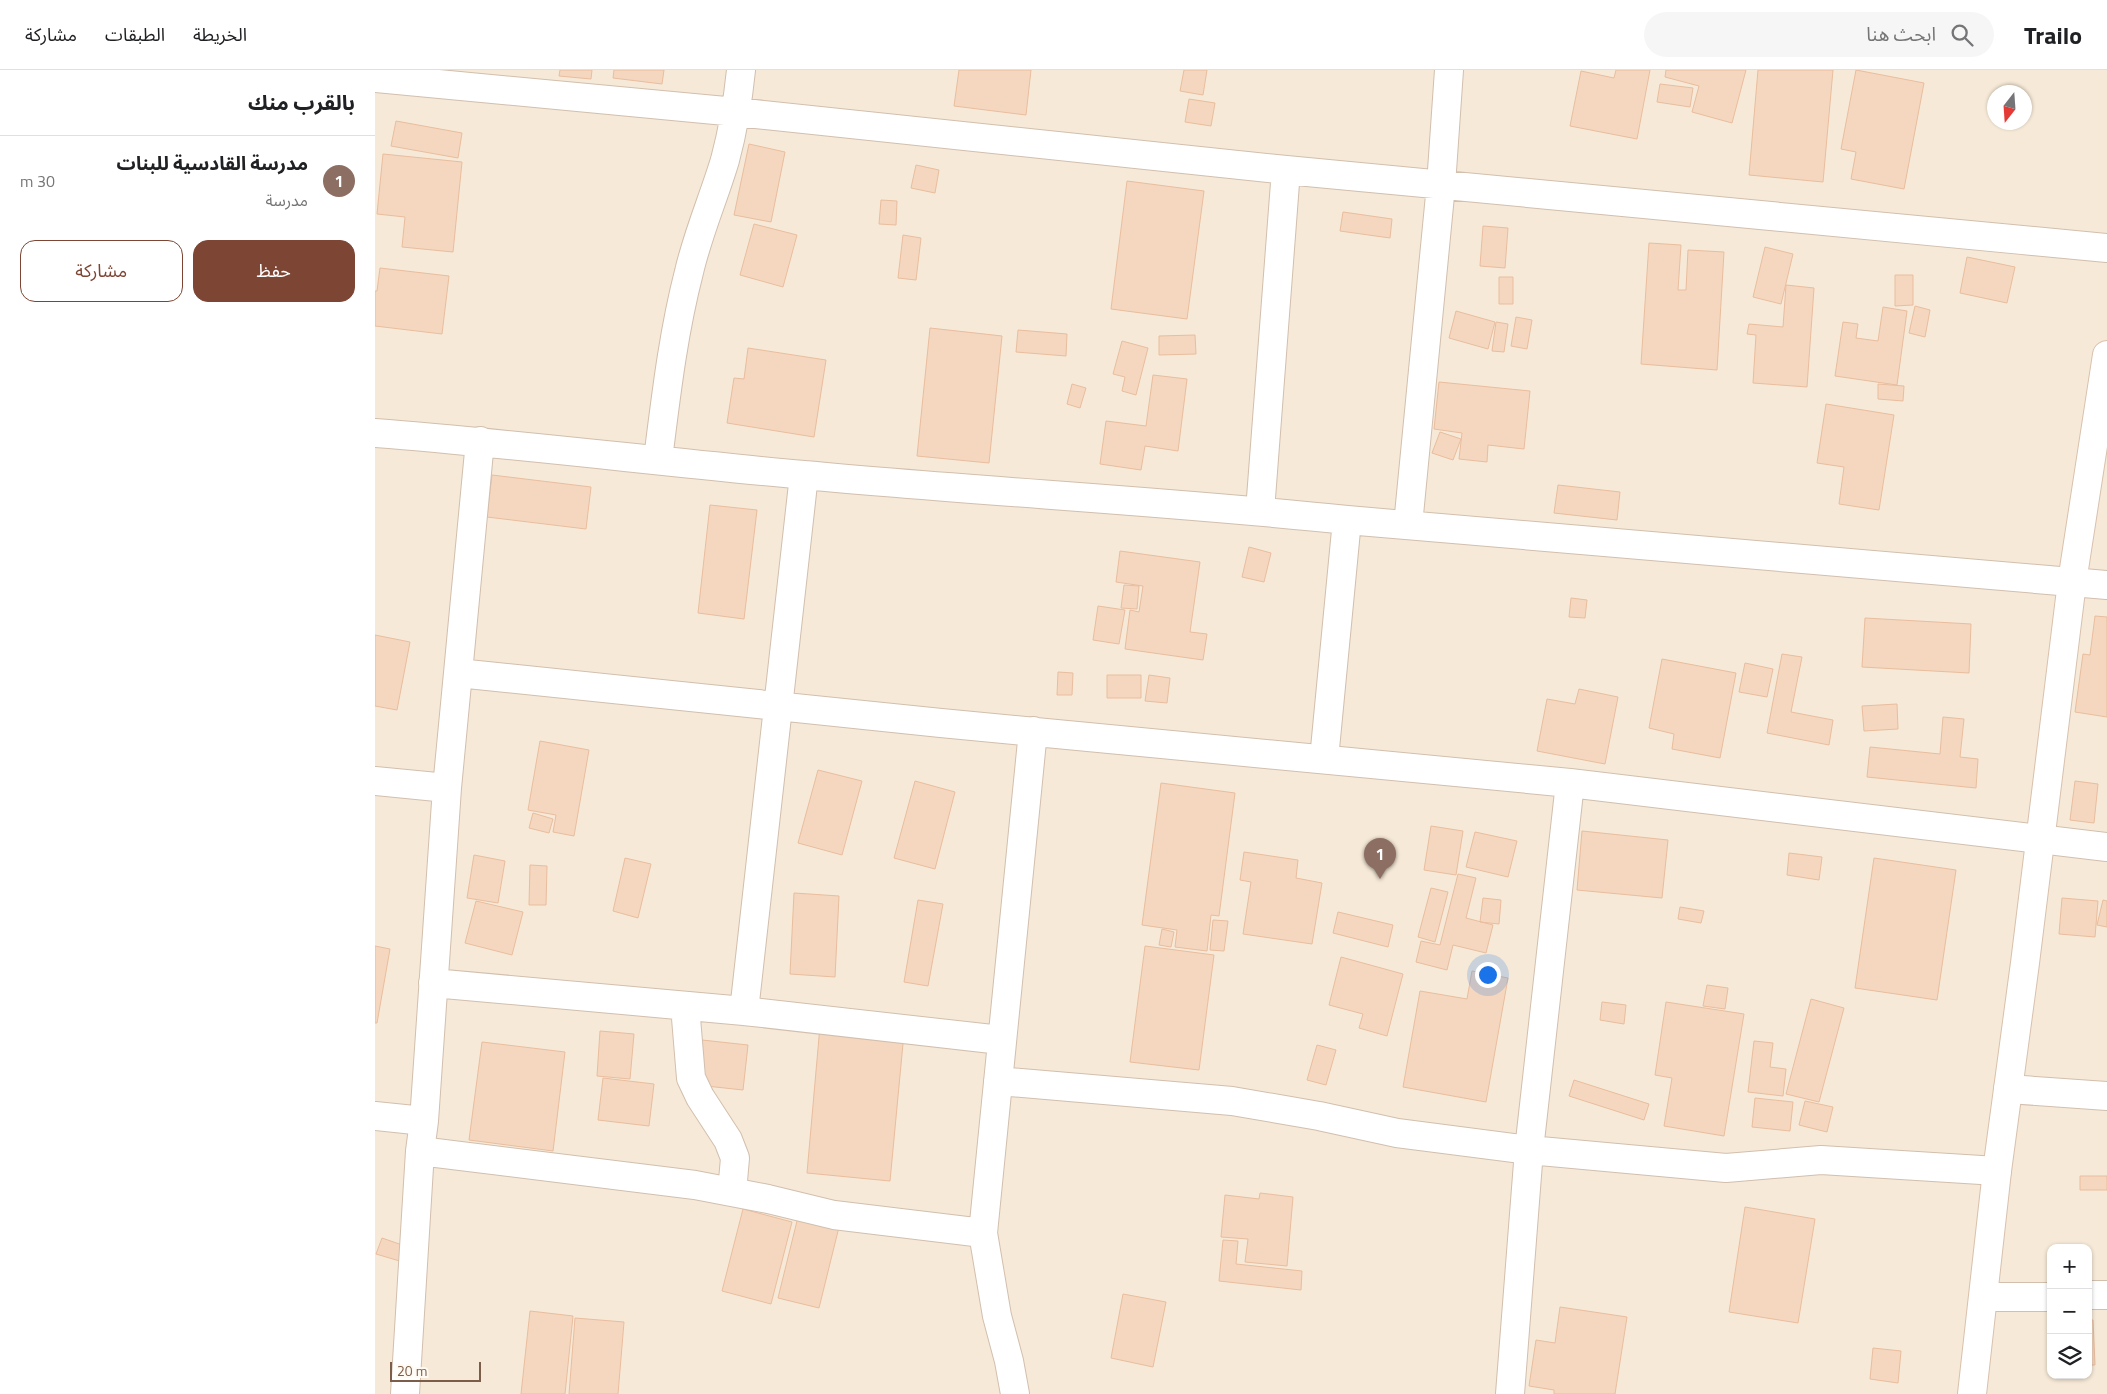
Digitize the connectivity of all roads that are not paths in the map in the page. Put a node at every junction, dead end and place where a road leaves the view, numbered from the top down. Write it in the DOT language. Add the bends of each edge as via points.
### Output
graph roads {
  1 [pos="741,70"];
  2 [pos="1449,70"];
  3 [pos="375,78"];
  4 [pos="736,112"];
  5 [pos="1286,170"];
  6 [pos="1441,185"];
  7 [pos="2107,248"];
  8 [pos="2107,355"];
  9 [pos="375,433"];
  10 [pos="480,441"];
  11 [pos="658,459"];
  12 [pos="804,475"];
  13 [pos="1260,511"];
  14 [pos="1347,520"];
  15 [pos="1408,525"];
  16 [pos="2072,582"];
  17 [pos="2107,585"];
  18 [pos="458,673"];
  19 [pos="778,705"];
  20 [pos="1033,731"];
  21 [pos="1324,759"];
  22 [pos="375,781"];
  23 [pos="1570,783"];
  24 [pos="447,788"];
  25 [pos="2040,840"];
  26 [pos="2107,847"];
  27 [pos="433,984"];
  28 [pos="685,1006"];
  29 [pos="744,1011"];
  30 [pos="1001,1040"];
  31 [pos="998,1081"];
  32 [pos="2008,1089"];
  33 [pos="2107,1096"];
  34 [pos="375,1116"];
  35 [pos="423,1122"];
  36 [pos="1529,1150"];
  37 [pos="419,1151"];
  38 [pos="1997,1171"];
  39 [pos="732,1192"];
  40 [pos="983,1233"];
  41 [pos="2092,1295"];
  42 [pos="2107,1295"];
  43 [pos="1984,1297"];
  44 [pos="2047,1297"];
  45 [pos="405,1394"];
  46 [pos="1015,1394"];
  47 [pos="1510,1394"];
  48 [pos="1971,1394"];
  1 -- 4 [label="street"];
  2 -- 6 [label="street"];
  3 -- 4 [label="street"];
  4 -- 5 [label="street"];
  4 -- 11 [label="street" via="725,160 697,239 678,315"];
  5 -- 6 [label="street"];
  5 -- 13 [label="street"];
  6 -- 7 [label="street"];
  6 -- 15 [label="street"];
  8 -- 16 [label="street"];
  9 -- 10 [label="street"];
  10 -- 11 [label="street"];
  10 -- 18 [label="street"];
  11 -- 12 [label="street"];
  12 -- 13 [label="street"];
  12 -- 19 [label="street"];
  13 -- 14 [label="street"];
  14 -- 15 [label="street"];
  14 -- 21 [label="street"];
  15 -- 16 [label="street"];
  16 -- 17 [label="street"];
  16 -- 25 [label="street"];
  18 -- 19 [label="street"];
  18 -- 24 [label="street"];
  19 -- 20 [label="street"];
  19 -- 29 [label="street"];
  20 -- 21 [label="street"];
  20 -- 30 [label="street"];
  21 -- 23 [label="street"];
  22 -- 24 [label="street"];
  23 -- 25 [label="street"];
  23 -- 36 [label="street"];
  24 -- 27 [label="street"];
  25 -- 26 [label="street"];
  25 -- 32 [label="street"];
  27 -- 28 [label="street"];
  27 -- 35 [label="street"];
  28 -- 29 [label="street"];
  28 -- 39 [label="street" via="691,1078 728,1140 735,1158"];
  29 -- 30 [label="street"];
  30 -- 31 [label="street"];
  31 -- 36 [label="street" via="1232,1101 1397,1133"];
  31 -- 40 [label="street"];
  32 -- 33 [label="street"];
  32 -- 38 [label="street"];
  34 -- 35 [label="street"];
  35 -- 37 [label="street"];
  36 -- 38 [label="street" via="1726,1168 1821,1160"];
  36 -- 47 [label="street"];
  37 -- 39 [label="street" via="695,1184"];
  37 -- 45 [label="street"];
  38 -- 43 [label="street"];
  39 -- 40 [label="street" via="834,1215"];
  40 -- 46 [label="street"];
  41 -- 42 [label="street"];
  43 -- 44 [label="street"];
  43 -- 48 [label="street"];
}
